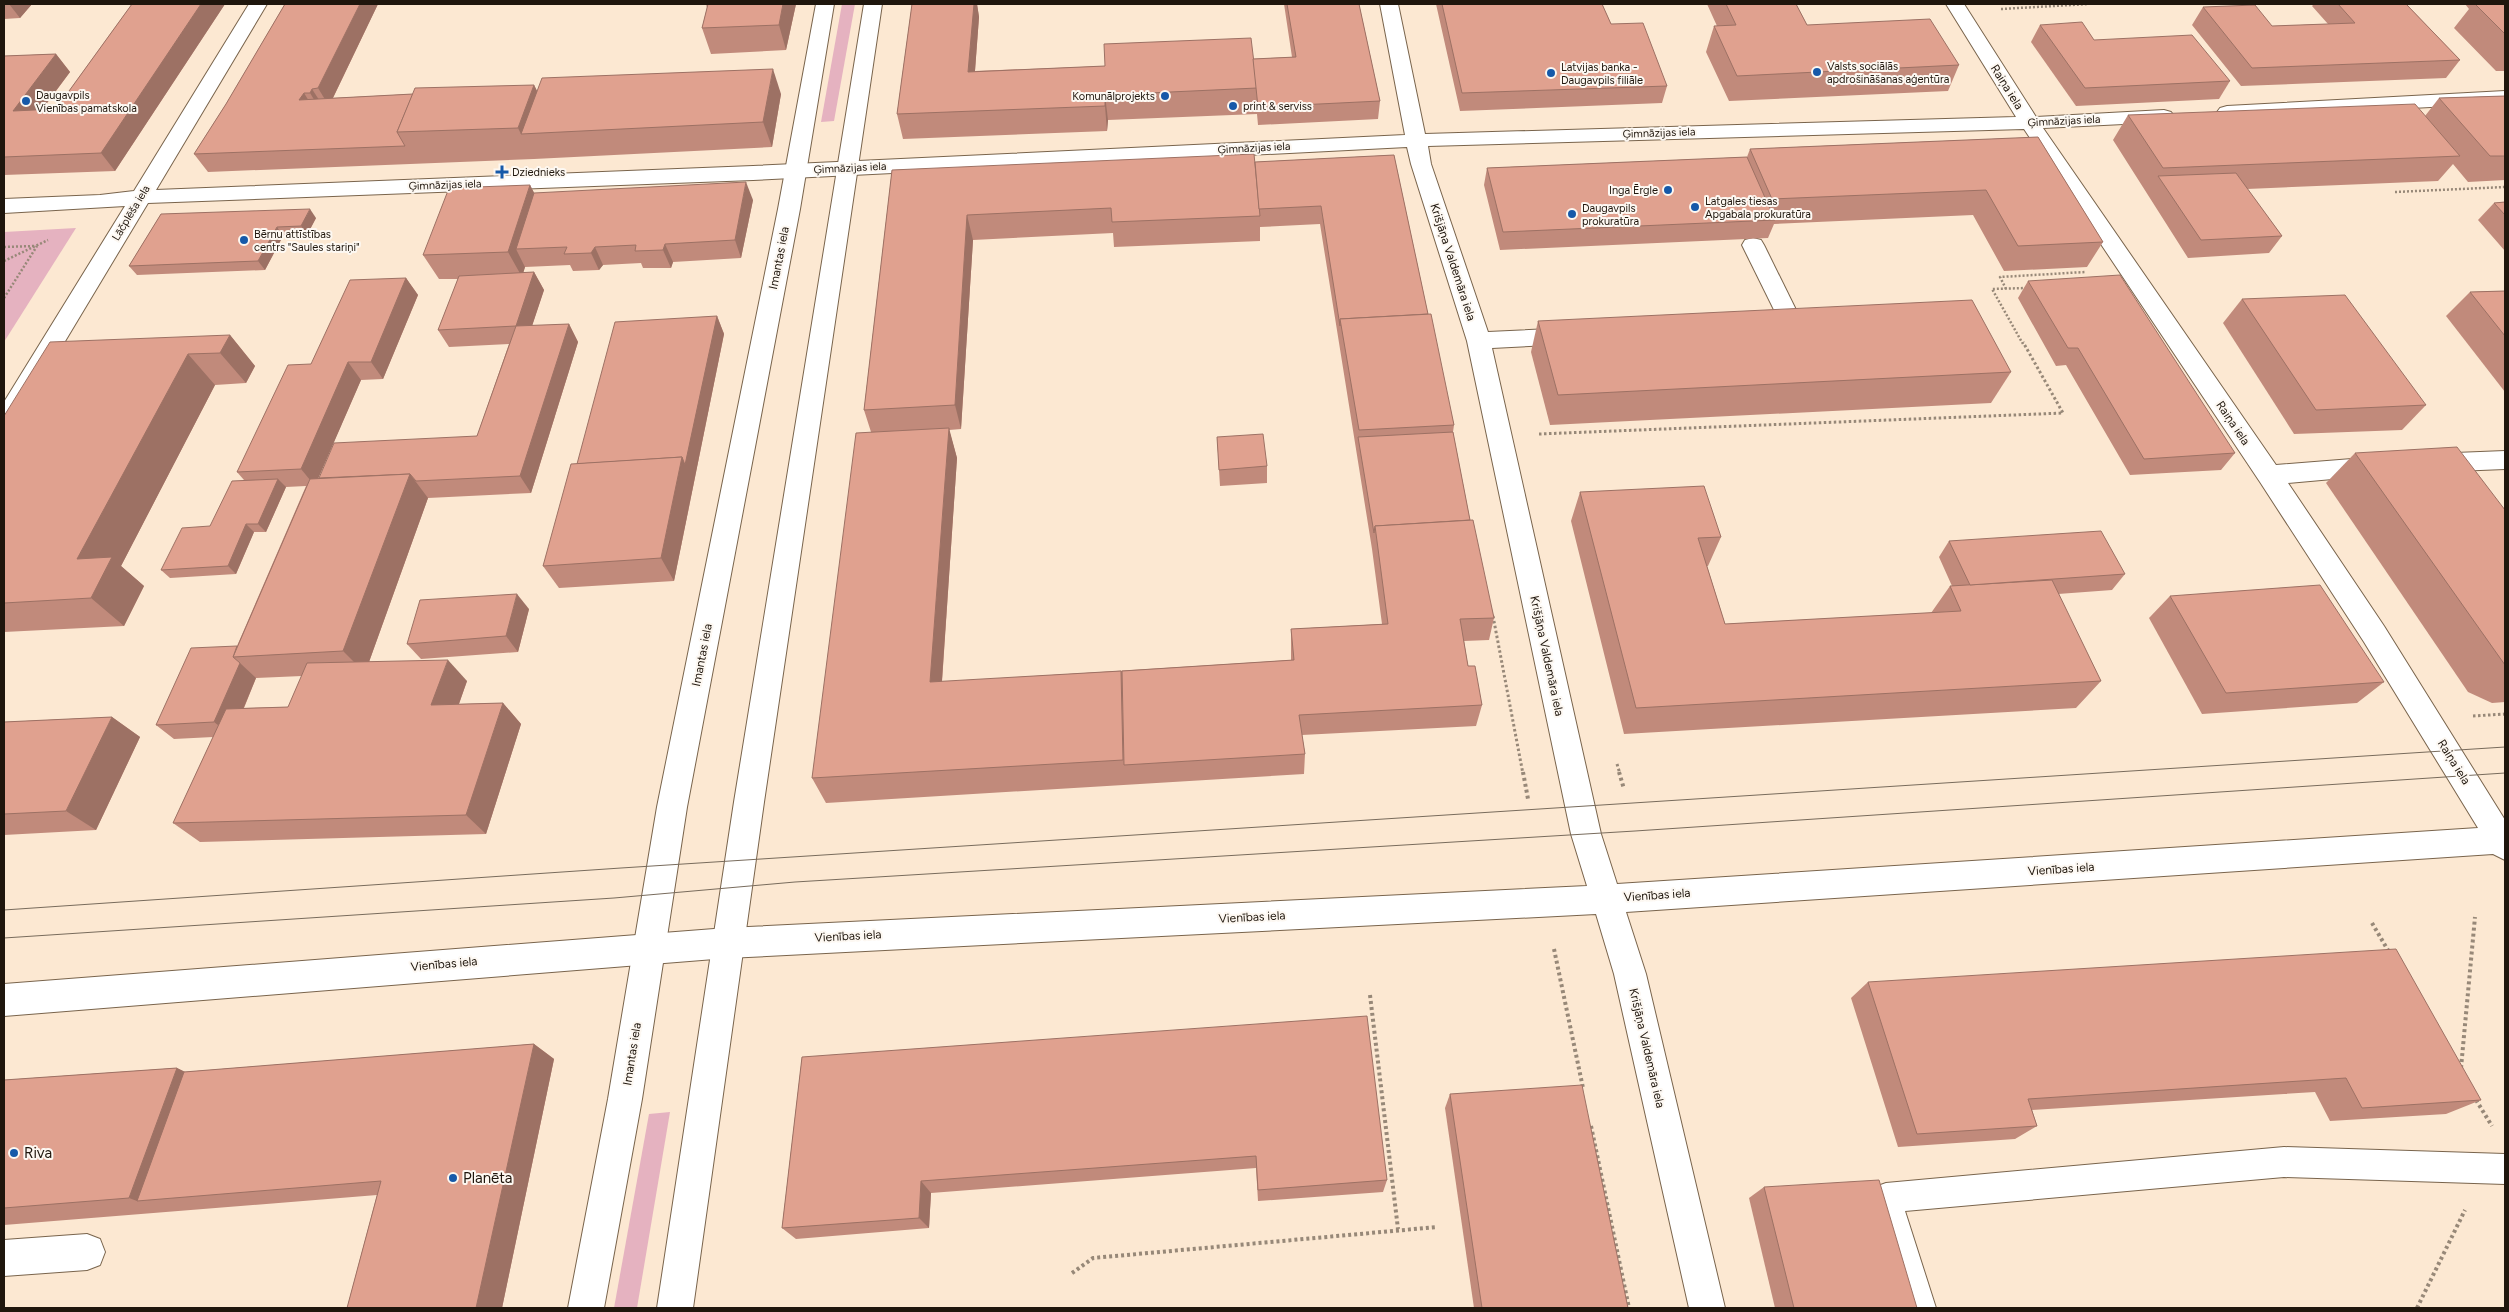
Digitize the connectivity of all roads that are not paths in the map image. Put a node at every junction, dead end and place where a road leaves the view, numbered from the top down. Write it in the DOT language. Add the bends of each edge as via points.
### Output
graph roads {
  1 [pos="258,4"];
  2 [pos="825,4"];
  3 [pos="873,4"];
  4 [pos="1389,4"];
  5 [pos="1955,4"];
  6 [pos="2505,96"];
  7 [pos="2209,113"];
  8 [pos="2180,115"];
  9 [pos="2030,123"];
  10 [pos="1415,141"];
  11 [pos="846,169"];
  12 [pos="795,171"];
  13 [pos="140,197"];
  14 [pos="4,206"];
  15 [pos="1753,245"];
  16 [pos="1792,324"];
  17 [pos="1594,334"];
  18 [pos="1479,341"];
  19 [pos="4,422"];
  20 [pos="2505,460"];
  21 [pos="2269,475"];
  22 [pos="2503,843"];
  23 [pos="1607,899"];
  24 [pos="727,943"];
  25 [pos="650,948"];
  26 [pos="4,1000"];
  27 [pos="2495,1168"];
  28 [pos="87,1252"];
  29 [pos="4,1258"];
  30 [pos="586,1308"];
  31 [pos="675,1308"];
  32 [pos="1707,1308"];
  33 [pos="1920,1308"];
  1 -- 13 [label="street, Lāčplēša iela"];
  2 -- 12 [label="street, Imantas iela"];
  3 -- 11 [label="street"];
  4 -- 10 [label="street, Krišjāņa Valdemāra iela"];
  5 -- 9 [label="street, Raiņa iela"];
  6 -- 7 [label="street"];
  8 -- 9 [label="street, Ģimnāzijas iela"];
  9 -- 10 [label="street, Ģimnāzijas iela"];
  9 -- 21 [label="street, Raiņa iela"];
  10 -- 11 [label="street, Ģimnāzijas iela"];
  10 -- 18 [label="street, Krišjāņa Valdemāra iela"];
  11 -- 12 [label="street, Ģimnāzijas iela"];
  11 -- 24 [label="street"];
  12 -- 13 [label="street, Ģimnāzijas iela"];
  12 -- 25 [label="street, Imantas iela" via="672,807"];
  13 -- 14 [label="street, Ģimnāzijas iela"];
  13 -- 19 [label="street, Lāčplēša iela"];
  15 -- 16 [label="street"];
  17 -- 18 [label="street"];
  18 -- 23 [label="street, Krišjāņa Valdemāra iela" via="1580,806"];
  20 -- 21 [label="street" via="2402,464"];
  21 -- 22 [label="street, Raiņa iela" via="2374,634"];
  22 -- 23 [label="street, Vienības iela"];
  23 -- 24 [label="street, Vienības iela"];
  23 -- 32 [label="street, Krišjāņa Valdemāra iela" via="1630,974"];
  24 -- 25 [label="street, Vienības iela"];
  24 -- 31 [label="street"];
  25 -- 26 [label="street, Vienības iela"];
  25 -- 30 [label="street, Imantas iela"];
  27 -- 33 [label="lane" via="2284,1162 1886,1198"];
  28 -- 29 [label="street"];
}
